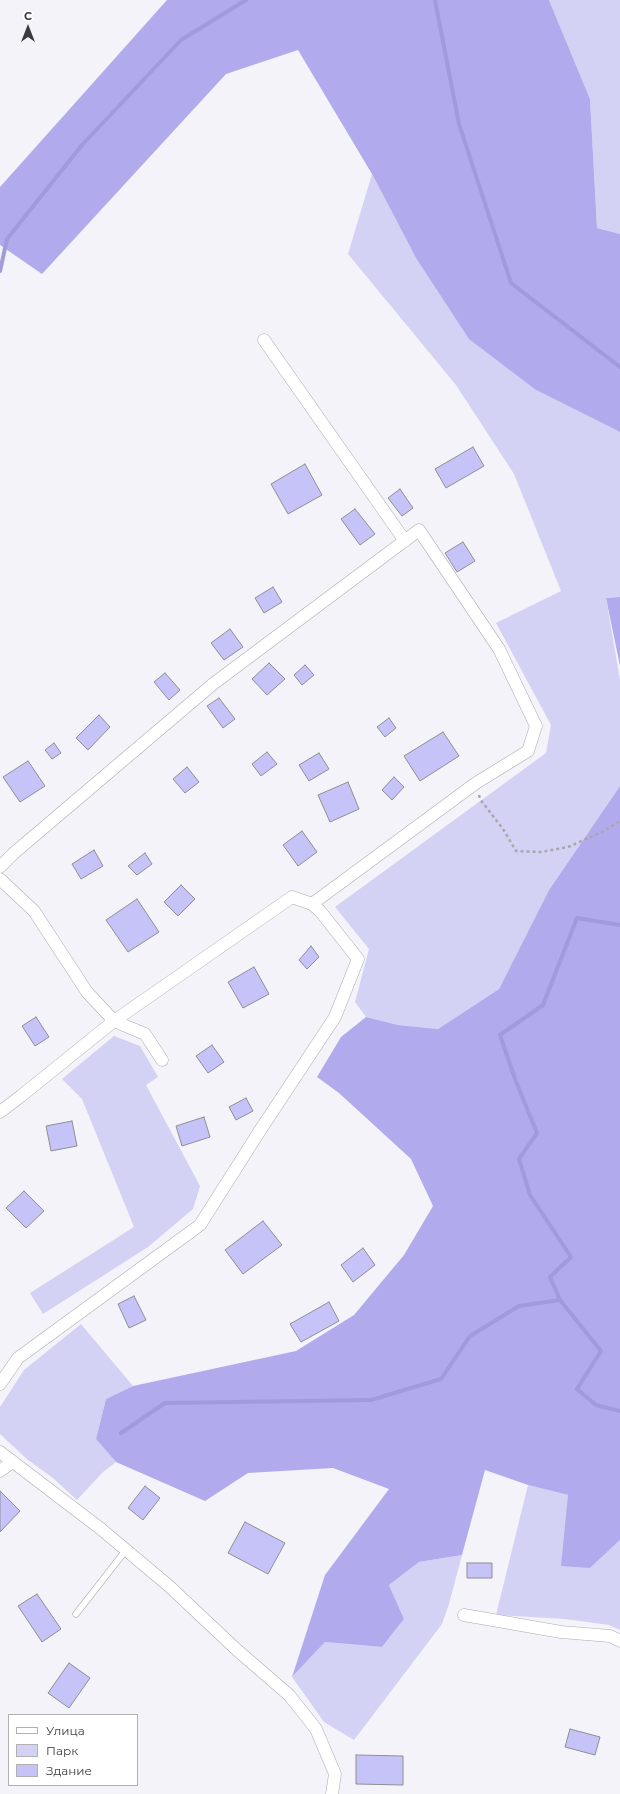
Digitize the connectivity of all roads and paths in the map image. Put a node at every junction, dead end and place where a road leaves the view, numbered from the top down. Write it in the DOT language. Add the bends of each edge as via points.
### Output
graph roads {
  1 [pos="264,340"];
  2 [pos="405,541"];
  3 [pos="476,783"];
  4 [pos="620,821"];
  5 [pos="0,867"];
  6 [pos="0,879"];
  7 [pos="312,904"];
  8 [pos="114,1021"];
  9 [pos="162,1060"];
  10 [pos="0,1112"];
  11 [pos="0,1384"];
  12 [pos="0,1452"];
  13 [pos="12,1462"];
  14 [pos="0,1470"];
  15 [pos="126,1550"];
  16 [pos="76,1614"];
  17 [pos="464,1615"];
  18 [pos="620,1641"];
  19 [pos="332,1794"];
  1 -- 2 [label="street"];
  2 -- 3 [label="street" via="419,530 499,649 536,726 528,750"];
  2 -- 5 [label="street" via="213,684"];
  3 -- 4 [label="path" via="480,799 516,851 541,852 568,846 602,832"];
  3 -- 7 [label="street"];
  6 -- 8 [label="street" via="34,910 87,992"];
  7 -- 8 [label="street" via="292,897"];
  7 -- 11 [label="street" via="358,959 335,1018 258,1132 200,1225 18,1358"];
  8 -- 9 [label="street" via="145,1034"];
  8 -- 10 [label="street"];
  12 -- 13 [label="street"];
  13 -- 14 [label="street"];
  13 -- 15 [label="street"];
  15 -- 16 [label="lane"];
  15 -- 19 [label="street" via="289,1695 316,1729 335,1774"];
  17 -- 18 [label="street" via="562,1632 610,1636"];
}
